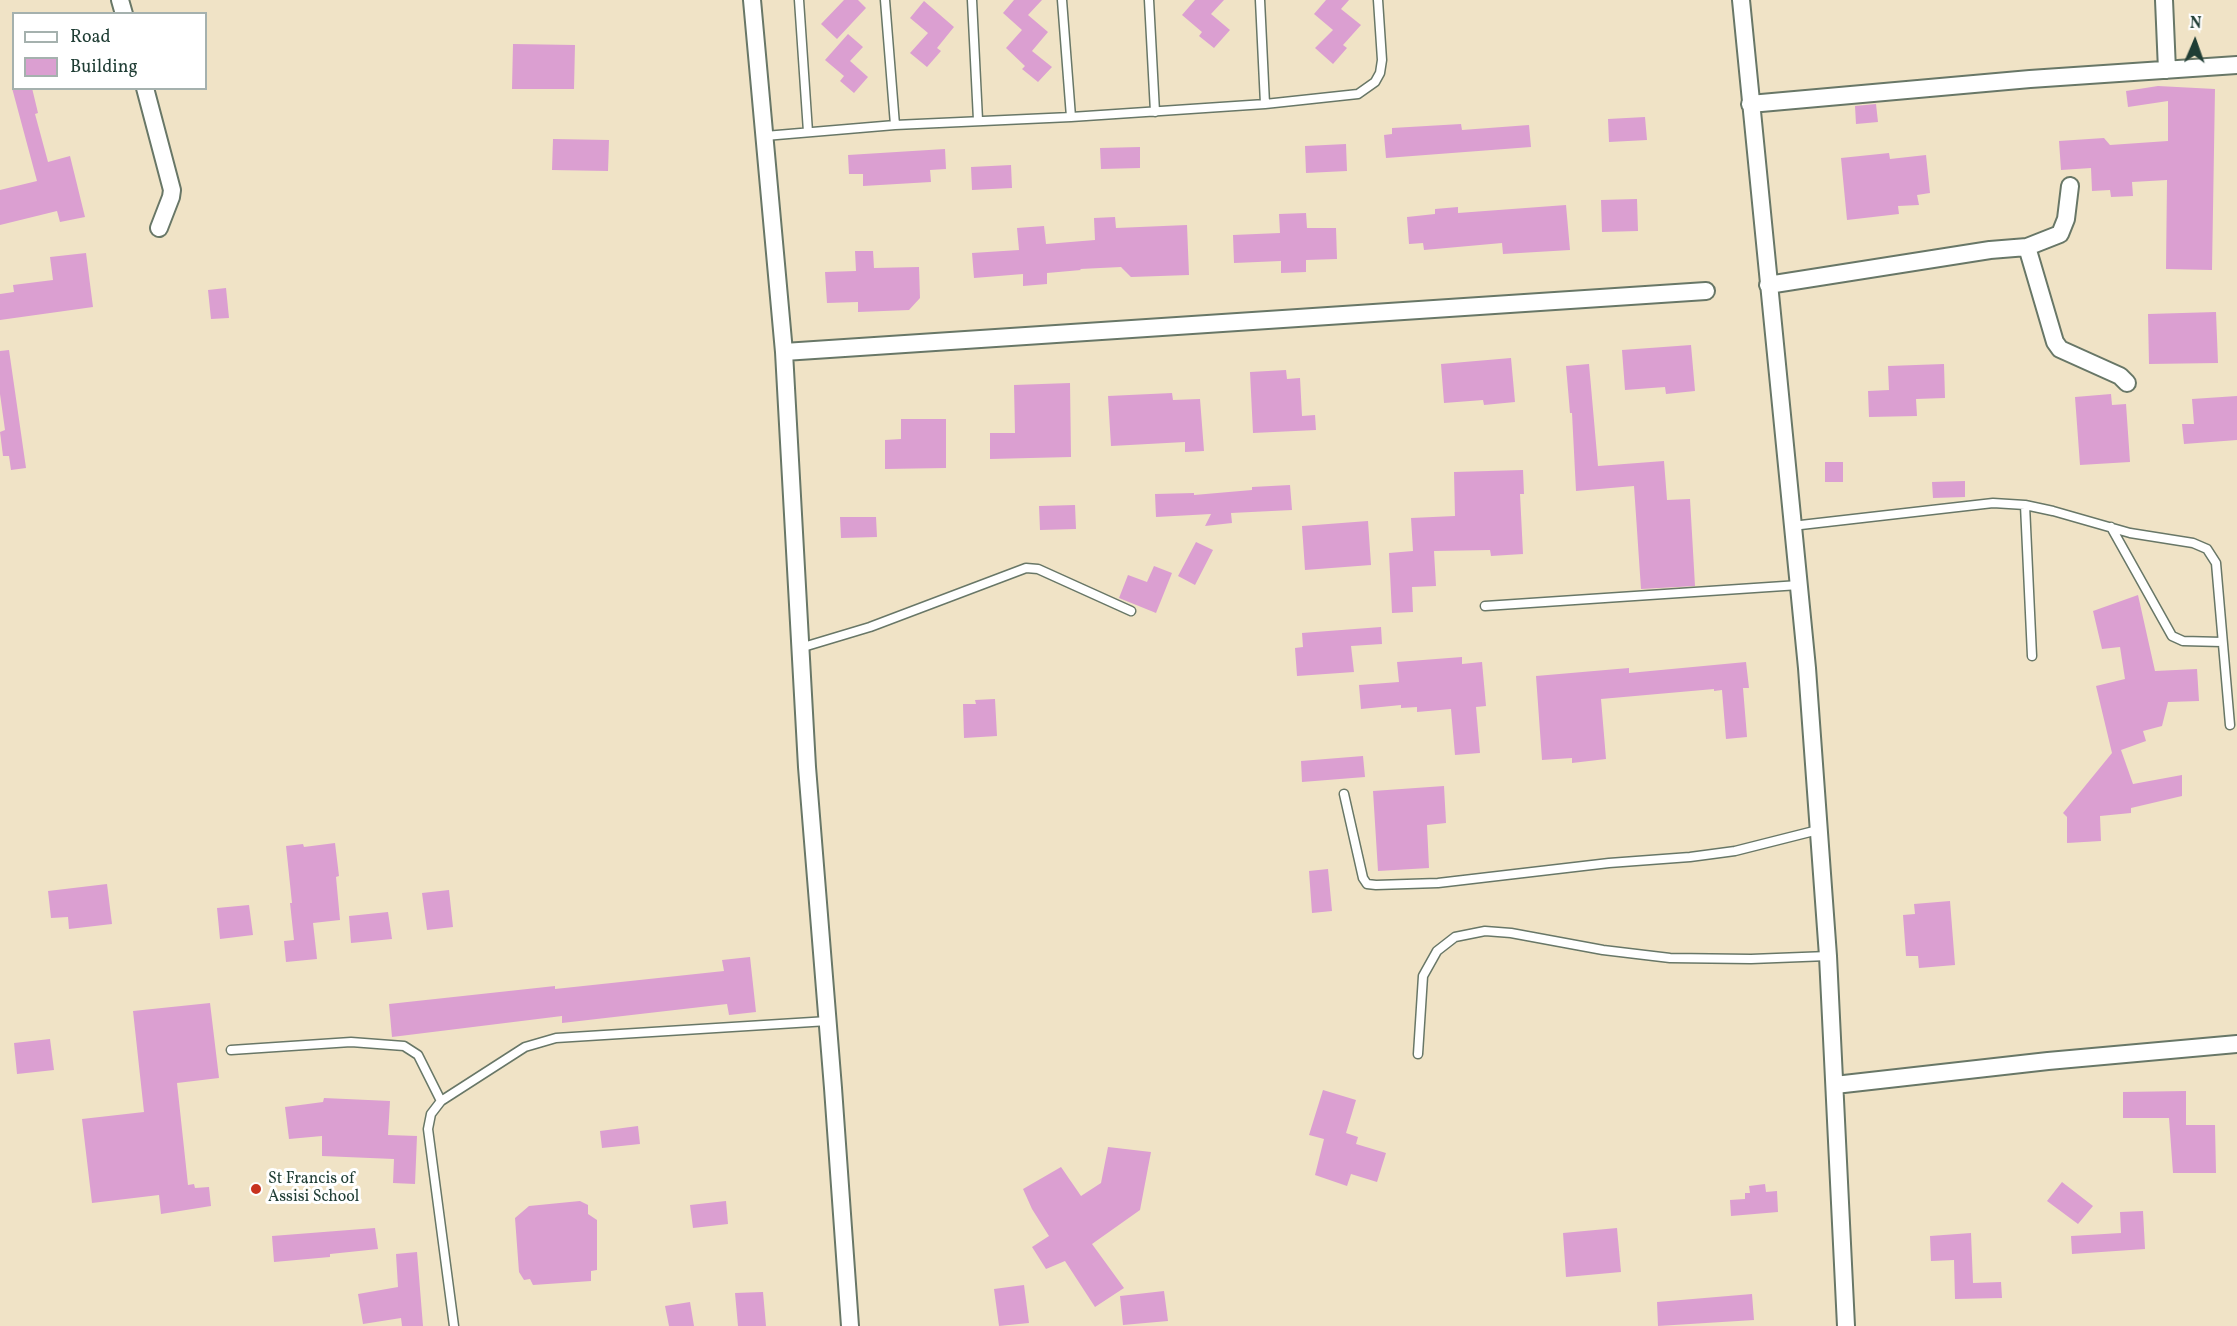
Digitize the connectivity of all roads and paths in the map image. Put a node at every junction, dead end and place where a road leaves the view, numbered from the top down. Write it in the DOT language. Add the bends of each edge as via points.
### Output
graph roads {
  1 [pos="752,0"];
  2 [pos="799,0"];
  3 [pos="885,0"];
  4 [pos="972,0"];
  5 [pos="1062,0"];
  6 [pos="1149,0"];
  7 [pos="1260,0"];
  8 [pos="1378,0"];
  9 [pos="1741,0"];
  10 [pos="2164,0"];
  11 [pos="2237,65"];
  12 [pos="2168,70"];
  13 [pos="146,90"];
  14 [pos="1265,104"];
  15 [pos="1750,104"];
  16 [pos="1155,112"];
  17 [pos="1071,117"];
  18 [pos="978,120"];
  19 [pos="895,125"];
  20 [pos="808,132"];
  21 [pos="765,136"];
  22 [pos="2070,186"];
  23 [pos="159,228"];
  24 [pos="2027,247"];
  25 [pos="1768,285"];
  26 [pos="1706,291"];
  27 [pos="784,352"];
  28 [pos="2127,384"];
  29 [pos="2025,505"];
  30 [pos="1792,526"];
  31 [pos="2111,527"];
  32 [pos="1798,585"];
  33 [pos="1485,606"];
  34 [pos="1131,611"];
  35 [pos="2222,642"];
  36 [pos="800,648"];
  37 [pos="2032,656"];
  38 [pos="2230,724"];
  39 [pos="1344,794"];
  40 [pos="1818,830"];
  41 [pos="1828,956"];
  42 [pos="828,1021"];
  43 [pos="2237,1044"];
  44 [pos="231,1050"];
  45 [pos="1418,1054"];
  46 [pos="1835,1085"];
  47 [pos="441,1101"];
  48 [pos="454,1326"];
  49 [pos="850,1326"];
  50 [pos="1846,1326"];
  1 -- 21 [label="street"];
  2 -- 20 [label="lane"];
  3 -- 19 [label="lane"];
  4 -- 18 [label="lane"];
  5 -- 17 [label="lane"];
  6 -- 16 [label="lane"];
  7 -- 14 [label="lane"];
  8 -- 14 [label="lane" via="1382,60 1375,82 1358,94"];
  9 -- 15 [label="street"];
  10 -- 12 [label="street"];
  11 -- 12 [label="street"];
  12 -- 15 [label="street"];
  13 -- 23 [label="street" via="172,190"];
  14 -- 16 [label="lane"];
  15 -- 25 [label="street"];
  16 -- 17 [label="lane"];
  17 -- 18 [label="lane"];
  18 -- 19 [label="lane"];
  19 -- 20 [label="lane"];
  20 -- 21 [label="lane"];
  21 -- 27 [label="street"];
  22 -- 24 [label="street" via="2060,234"];
  24 -- 25 [label="street"];
  24 -- 28 [label="street" via="2055,342 2120,376"];
  25 -- 30 [label="street"];
  26 -- 27 [label="street"];
  27 -- 36 [label="street"];
  29 -- 30 [label="lane" via="1994,503"];
  29 -- 31 [label="lane"];
  29 -- 37 [label="lane"];
  30 -- 32 [label="street"];
  31 -- 35 [label="lane" via="2172,636"];
  31 -- 35 [label="lane" via="2207,549 2216,563"];
  32 -- 33 [label="lane"];
  32 -- 40 [label="street"];
  34 -- 36 [label="lane" via="1038,568 1026,568 870,627"];
  35 -- 38 [label="lane"];
  36 -- 42 [label="street"];
  39 -- 40 [label="lane" via="1363,878 1367,884 1376,885 1438,883 1690,857 1735,851"];
  40 -- 41 [label="street"];
  41 -- 45 [label="lane" via="1670,958 1510,933 1455,937 1437,951 1424,976"];
  41 -- 46 [label="street"];
  42 -- 47 [label="lane" via="556,1038 525,1047"];
  42 -- 49 [label="street"];
  43 -- 46 [label="street" via="2048,1060"];
  44 -- 47 [label="lane" via="351,1042 404,1046 418,1055"];
  46 -- 50 [label="street"];
  47 -- 48 [label="lane" via="431,1114 428,1129"];
}
